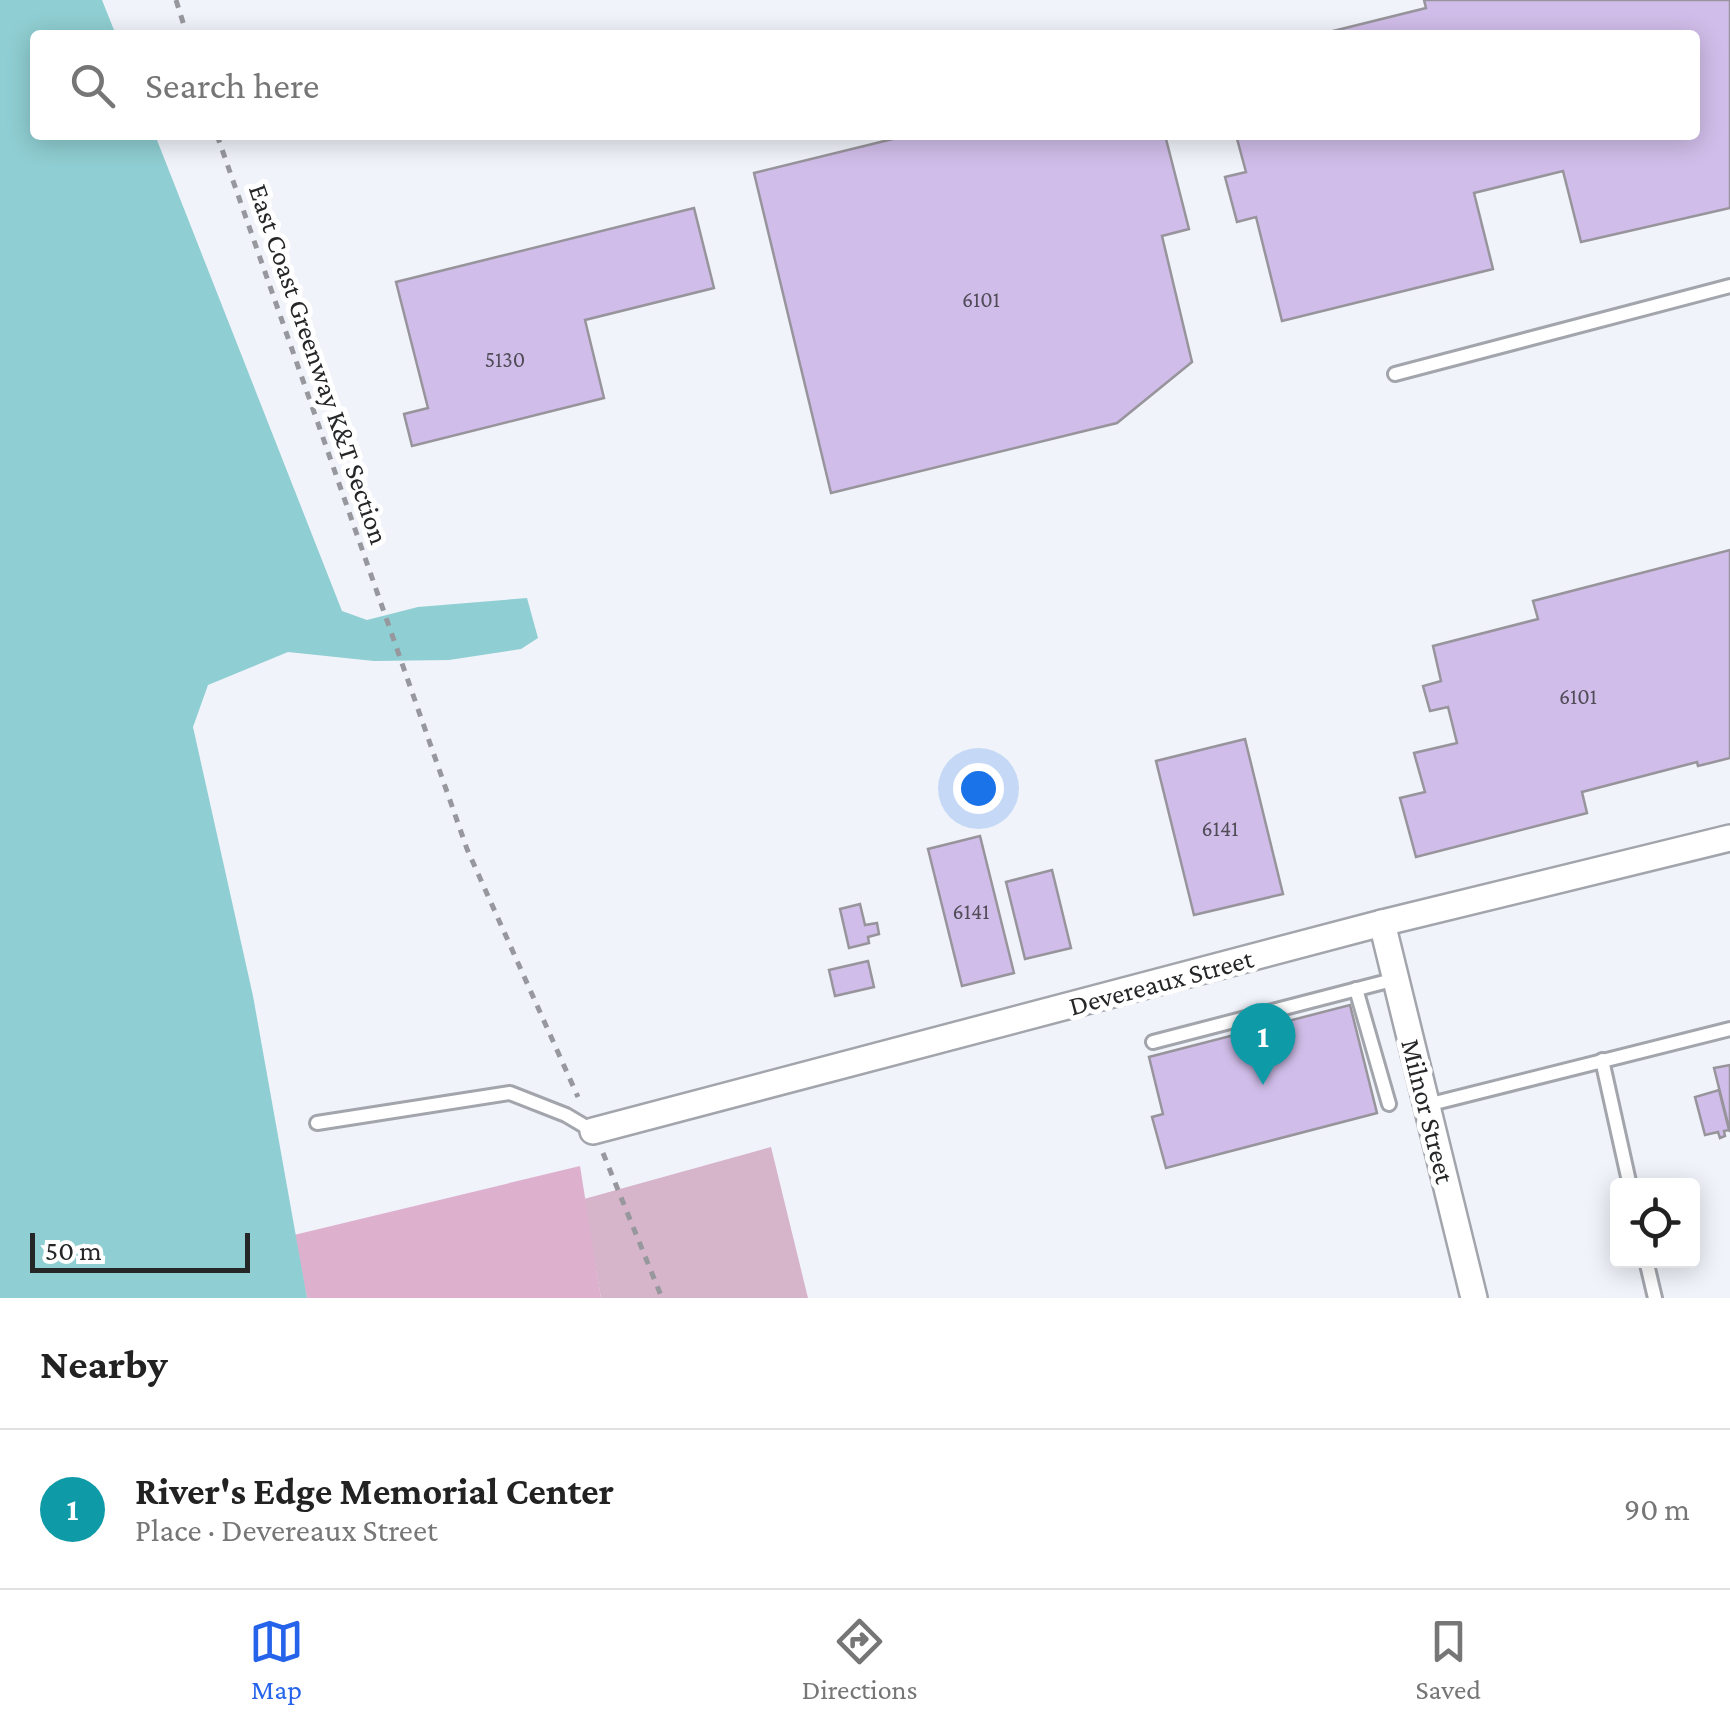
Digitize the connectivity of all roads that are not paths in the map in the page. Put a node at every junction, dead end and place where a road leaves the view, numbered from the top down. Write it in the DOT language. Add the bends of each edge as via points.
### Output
graph roads {
  1 [pos="1730,286"];
  2 [pos="1396,374"];
  3 [pos="1730,838"];
  4 [pos="1382,924"];
  5 [pos="1396,979"];
  6 [pos="1356,989"];
  7 [pos="1730,1029"];
  8 [pos="1153,1042"];
  9 [pos="1602,1060"];
  10 [pos="1389,1104"];
  11 [pos="1427,1105"];
  12 [pos="317,1123"];
  13 [pos="594,1131"];
  14 [pos="1628,1178"];
  15 [pos="1648,1268"];
  16 [pos="1474,1298"];
  17 [pos="1655,1298"];
  1 -- 2 [label="lane"];
  3 -- 4 [label="street, Devereaux Street"];
  4 -- 5 [label="street, Milnor Street"];
  4 -- 13 [label="street, Devereaux Street"];
  5 -- 6 [label="lane"];
  5 -- 11 [label="street, Milnor Street"];
  6 -- 8 [label="lane"];
  6 -- 10 [label="lane"];
  7 -- 9 [label="lane"];
  9 -- 11 [label="lane"];
  9 -- 14 [label="lane"];
  11 -- 16 [label="street, Milnor Street"];
  12 -- 13 [label="lane" via="510,1093"];
  15 -- 17 [label="lane"];
}
